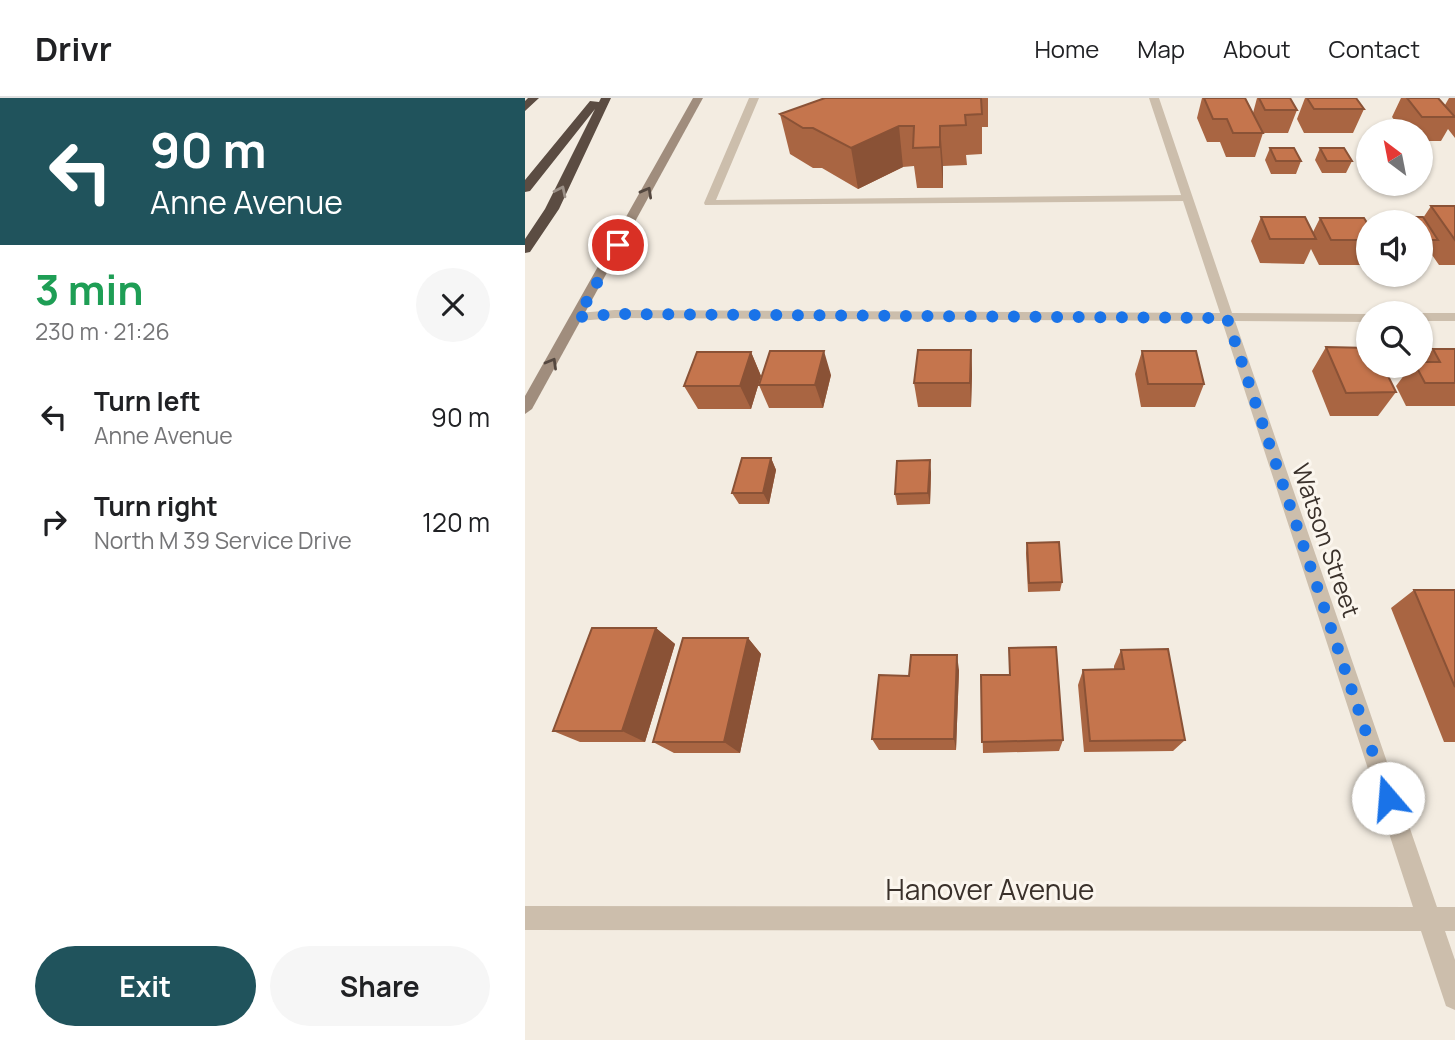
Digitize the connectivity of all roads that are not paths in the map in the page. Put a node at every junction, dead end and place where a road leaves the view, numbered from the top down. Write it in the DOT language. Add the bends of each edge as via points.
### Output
graph roads {
  1 [pos="534,98"];
  2 [pos="597,98"];
  3 [pos="606,98"];
  4 [pos="698,98"];
  5 [pos="754,98"];
  6 [pos="1154,98"];
  7 [pos="525,108"];
  8 [pos="525,188"];
  9 [pos="1187,198"];
  10 [pos="525,249"];
  11 [pos="578,317"];
  12 [pos="1433,317"];
  13 [pos="1455,317"];
  14 [pos="1227,318"];
  15 [pos="1356,318"];
  16 [pos="525,410"];
  17 [pos="525,918"];
  18 [pos="1429,919"];
  19 [pos="1455,919"];
  20 [pos="1455,997"];
  1 -- 7 [label="highway"];
  2 -- 8 [label="highway"];
  10 -- 3 [label="highway, one-way" via="552,209"];
  11 -- 4 [label="main road, one-way"];
  5 -- 9 [label="street" via="709,203"];
  6 -- 9 [label="street, Watson Street"];
  9 -- 14 [label="street, Watson Street"];
  11 -- 14 [label="street"];
  16 -- 11 [label="main road, one-way"];
  12 -- 13 [label="street"];
  14 -- 15 [label="street"];
  14 -- 18 [label="street, Watson Street"];
  17 -- 18 [label="street, Hanover Avenue"];
  18 -- 19 [label="street, Hanover Avenue"];
  18 -- 20 [label="street, Watson Street"];
}
